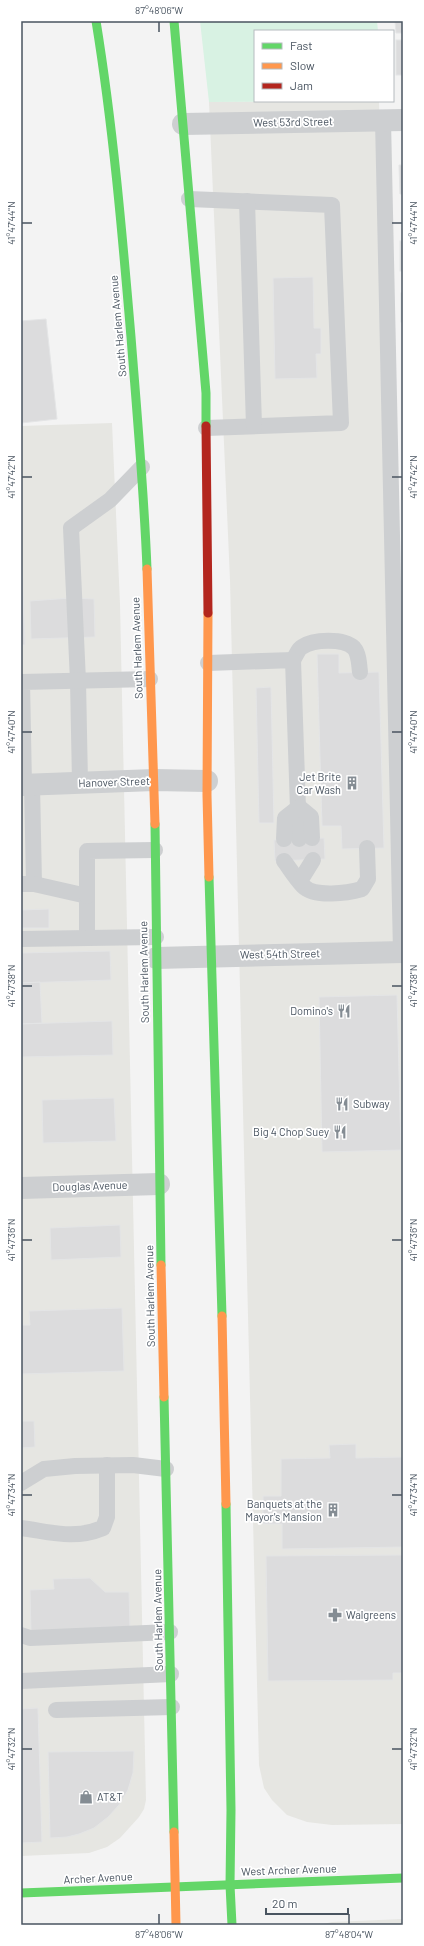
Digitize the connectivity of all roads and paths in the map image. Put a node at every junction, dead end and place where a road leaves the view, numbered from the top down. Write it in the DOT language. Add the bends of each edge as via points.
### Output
graph roads {
  1 [pos="96,21"];
  2 [pos="174,21"];
  3 [pos="393,120"];
  4 [pos="183,124"];
  5 [pos="189,199"];
  6 [pos="247,201"];
  7 [pos="254,426"];
  8 [pos="206,428"];
  9 [pos="142,467"];
  10 [pos="293,660"];
  11 [pos="208,663"];
  12 [pos="360,672"];
  13 [pos="150,679"];
  14 [pos="78,681"];
  15 [pos="154,780"];
  16 [pos="207,781"];
  17 [pos="80,782"];
  18 [pos="26,785"];
  19 [pos="298,807"];
  20 [pos="367,848"];
  21 [pos="155,850"];
  22 [pos="300,881"];
  23 [pos="28,884"];
  24 [pos="87,896"];
  25 [pos="87,938"];
  26 [pos="21,939"];
  27 [pos="156,947"];
  28 [pos="402,952"];
  29 [pos="212,956"];
  30 [pos="159,1184"];
  31 [pos="21,1188"];
  32 [pos="107,1465"];
  33 [pos="166,1469"];
  34 [pos="21,1483"];
  35 [pos="21,1528"];
  36 [pos="170,1632"];
  37 [pos="21,1635"];
  38 [pos="171,1674"];
  39 [pos="21,1681"];
  40 [pos="172,1707"];
  41 [pos="56,1710"];
  42 [pos="403,1878"];
  43 [pos="230,1885"];
  44 [pos="176,1888"];
  45 [pos="21,1893"];
  46 [pos="176,1925"];
  47 [pos="232,1925"];
  1 -- 9 [label="main road, South Harlem Avenue" via="123,242"];
  2 -- 4 [label="main road"];
  3 -- 4 [label="street, West 53rd Street"];
  3 -- 28 [label="lane"];
  4 -- 5 [label="main road"];
  5 -- 6 [label="lane"];
  5 -- 8 [label="main road" via="206,393"];
  6 -- 7 [label="lane"];
  6 -- 7 [label="lane" via="332,205 341,423"];
  7 -- 8 [label="lane"];
  8 -- 11 [label="main road"];
  9 -- 13 [label="main road, South Harlem Avenue"];
  9 -- 14 [label="lane" via="110,500 71,528"];
  10 -- 11 [label="lane"];
  10 -- 12 [label="lane" via="301,647 313,642 345,643 357,653"];
  10 -- 19 [label="lane"];
  11 -- 16 [label="main road"];
  13 -- 14 [label="lane"];
  13 -- 15 [label="main road, South Harlem Avenue"];
  14 -- 17 [label="lane"];
  14 -- 18 [label="lane" via="22,682"];
  15 -- 16 [label="street, Hanover Street"];
  15 -- 17 [label="street, Hanover Street"];
  15 -- 21 [label="main road, South Harlem Avenue"];
  16 -- 29 [label="main road"];
  17 -- 18 [label="street, Hanover Street"];
  18 -- 23 [label="lane"];
  19 -- 19 [label="lane" via="285,818 298,839 311,817"];
  20 -- 22 [label="lane" via="368,879 362,889 341,894 328,893 304,887"];
  21 -- 24 [label="lane" via="87,851"];
  21 -- 27 [label="main road, South Harlem Avenue"];
  22 -- 22 [label="lane" via="298,860"];
  23 -- 24 [label="lane"];
  24 -- 25 [label="lane"];
  25 -- 26 [label="lane"];
  25 -- 27 [label="lane"];
  27 -- 29 [label="street, West 54th Street"];
  27 -- 30 [label="main road, South Harlem Avenue"];
  28 -- 29 [label="street, West 54th Street"];
  29 -- 43 [label="main road" via="225,1441"];
  30 -- 31 [label="street, Douglas Avenue"];
  30 -- 33 [label="main road, South Harlem Avenue"];
  32 -- 33 [label="lane"];
  32 -- 34 [label="lane" via="44,1468"];
  32 -- 35 [label="lane" via="107,1518 103,1528 88,1534 70,1535"];
  33 -- 36 [label="main road, South Harlem Avenue"];
  36 -- 37 [label="lane" via="30,1638"];
  36 -- 38 [label="main road, South Harlem Avenue"];
  38 -- 39 [label="lane"];
  38 -- 40 [label="main road, South Harlem Avenue"];
  40 -- 41 [label="lane"];
  40 -- 44 [label="main road, South Harlem Avenue"];
  42 -- 43 [label="main road, West Archer Avenue"];
  43 -- 44 [label="main road, West Archer Avenue"];
  43 -- 47 [label="main road"];
  44 -- 45 [label="main road, Archer Avenue"];
  44 -- 46 [label="main road, South Harlem Avenue"];
}
